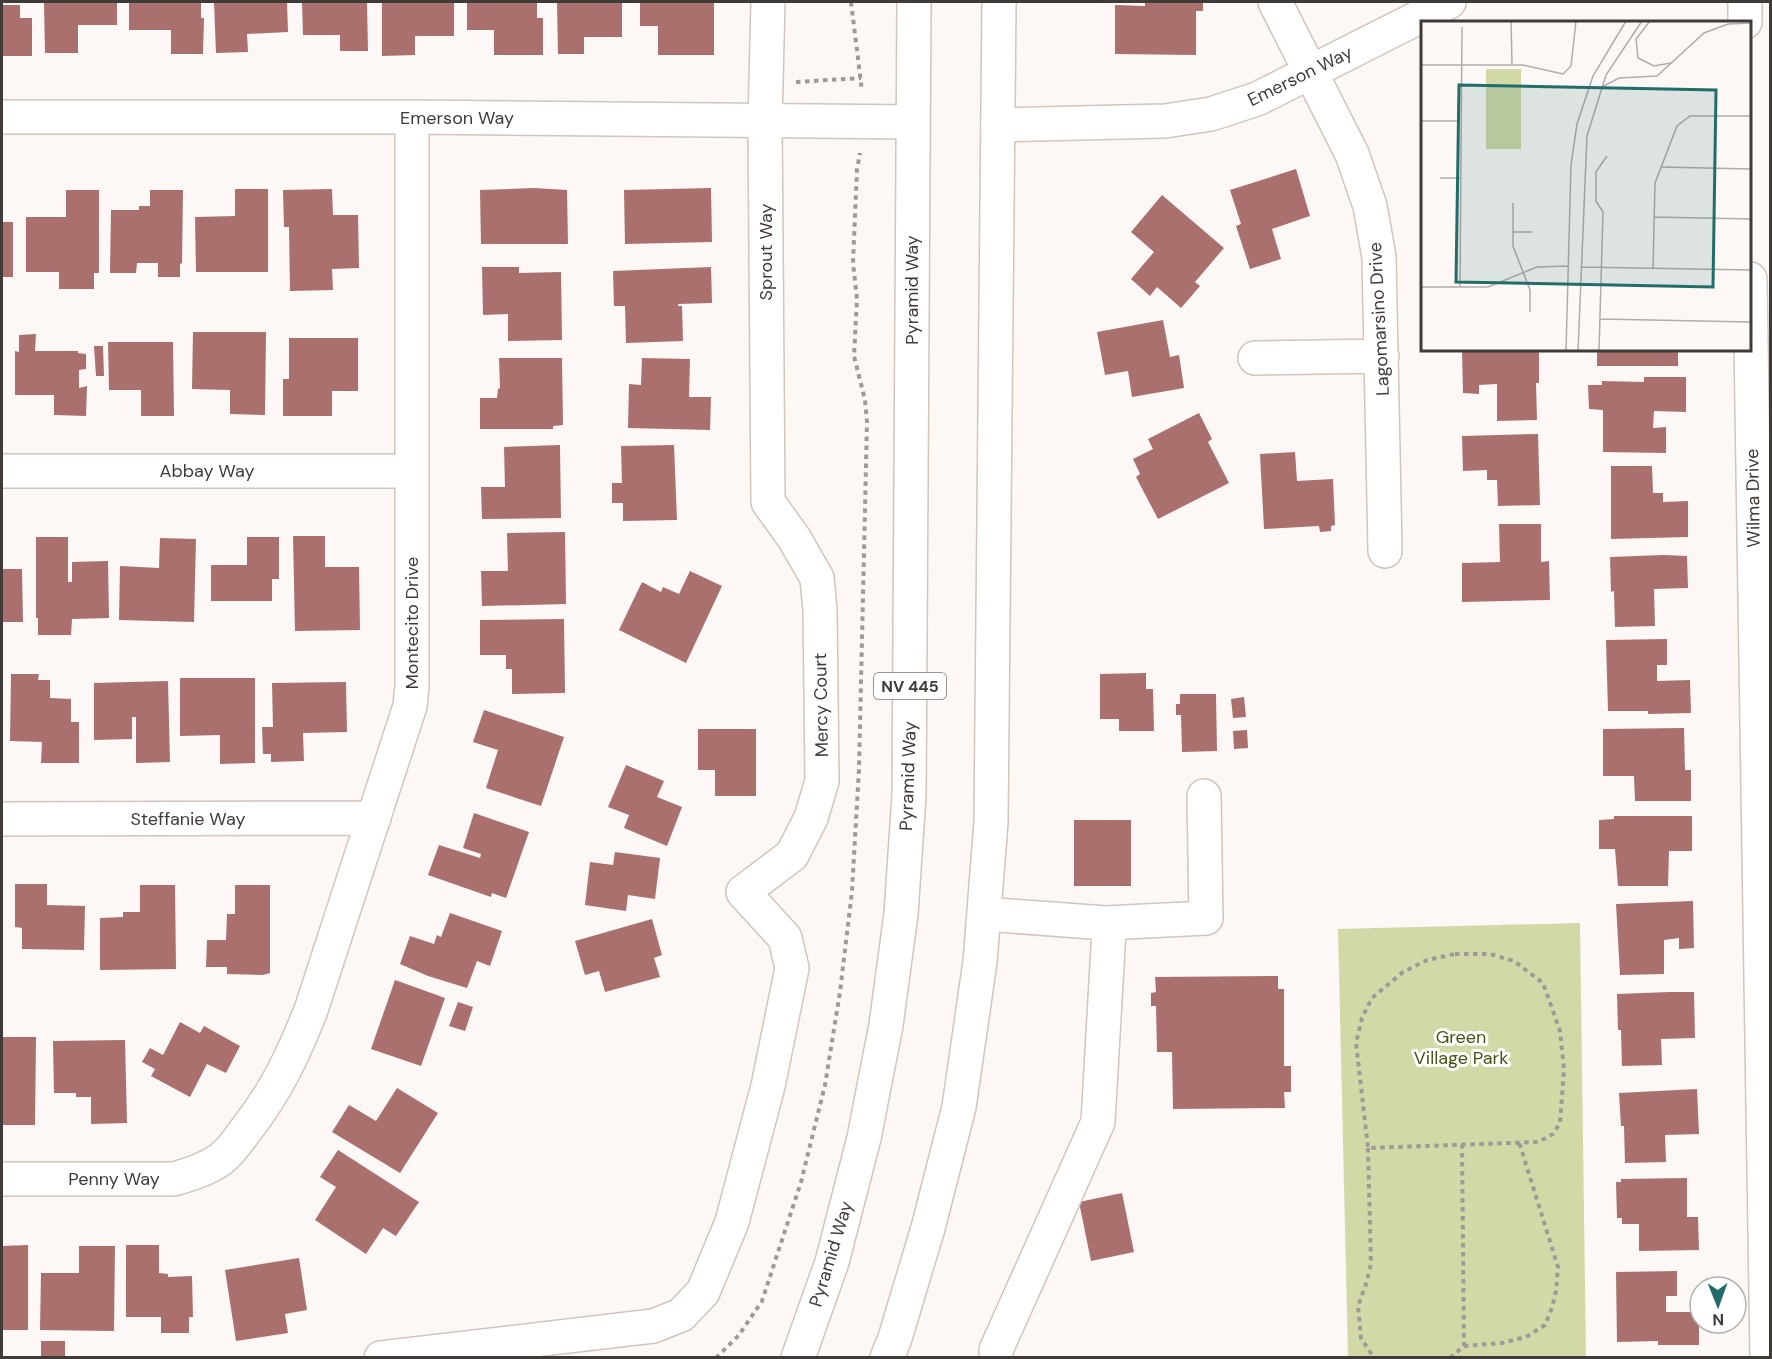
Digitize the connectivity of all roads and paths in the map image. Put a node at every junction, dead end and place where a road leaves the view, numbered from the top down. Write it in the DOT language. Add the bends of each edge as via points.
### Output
graph roads {
  1 [pos="768,2"];
  2 [pos="914,2"];
  3 [pos="999,2"];
  4 [pos="1275,2"];
  5 [pos="1449,2"];
  6 [pos="1745,2"];
  7 [pos="1745,21"];
  8 [pos="1311,73"];
  9 [pos="861,78"];
  10 [pos="766,84"];
  11 [pos="2,117"];
  12 [pos="412,117"];
  13 [pos="765,121"];
  14 [pos="913,122"];
  15 [pos="998,125"];
  16 [pos="1751,342"];
  17 [pos="1382,356"];
  18 [pos="1255,358"];
  19 [pos="2,471"];
  20 [pos="412,471"];
  21 [pos="768,502"];
  22 [pos="1385,551"];
  23 [pos="1763,717"];
  24 [pos="1204,796"];
  25 [pos="374,818"];
  26 [pos="2,819"];
  27 [pos="985,914"];
  28 [pos="1105,923"];
  29 [pos="1767,1116"];
  30 [pos="1519,1142"];
  31 [pos="1462,1145"];
  32 [pos="1368,1148"];
  33 [pos="221,1159"];
  34 [pos="2,1179"];
  35 [pos="1464,1346"];
  36 [pos="798,1357"];
  37 [pos="381,1358"];
  38 [pos="887,1358"];
  39 [pos="996,1358"];
  40 [pos="1375,1358"];
  41 [pos="1450,1358"];
  42 [pos="1767,1358"];
  1 -- 10 [label="street, Sprout Way"];
  2 -- 14 [label="street, Pyramid Way / NV 445"];
  3 -- 15 [label="street"];
  4 -- 8 [label="street, Lagomarsino Drive"];
  5 -- 8 [label="street, Emerson Way"];
  6 -- 7 [label="street"];
  8 -- 15 [label="street, Emerson Way" via="1257,99 1211,114 1165,121"];
  8 -- 17 [label="street, Lagomarsino Drive" via="1352,154 1370,206 1379,257"];
  9 -- 10 [label="path"];
  10 -- 13 [label="street, Sprout Way"];
  11 -- 12 [label="street, Emerson Way"];
  12 -- 13 [label="street, Emerson Way"];
  12 -- 20 [label="street, Montecito Drive"];
  13 -- 14 [label="street, Emerson Way"];
  13 -- 21 [label="street, Sprout Way"];
  14 -- 36 [label="street, Pyramid Way / NV 445" via="909,796 901,914 886,1025 864,1138 832,1262"];
  15 -- 27 [label="street" via="991,822"];
  16 -- 23 [label="street, Wilma Drive"];
  17 -- 18 [label="street"];
  17 -- 22 [label="street, Lagomarsino Drive"];
  19 -- 20 [label="street, Abbay Way"];
  20 -- 25 [label="street, Montecito Drive" via="410,706"];
  21 -- 37 [label="street, Mercy Court" via="817,578 822,781 811,818 792,855 743,892 785,938 792,968 768,1086 732,1222 703,1292 681,1316 653,1326"];
  23 -- 29 [label="street, Wilma Drive"];
  24 -- 28 [label="street" via="1206,918"];
  25 -- 26 [label="street, Steffanie Way"];
  25 -- 33 [label="street, Montecito Drive" via="292,1057 264,1106"];
  27 -- 28 [label="street"];
  27 -- 38 [label="street" via="959,1107 928,1228"];
  28 -- 39 [label="street" via="1109,930 1098,1122 996,1350"];
  29 -- 42 [label="street, Wilma Drive"];
  30 -- 31 [label="path"];
  30 -- 32 [label="path" via="1538,1142 1553,1134 1560,1122 1564,1069 1560,1031 1543,983 1514,961 1490,954 1455,954 1427,960 1403,972 1372,998 1362,1018 1356,1043"];
  30 -- 35 [label="path" via="1558,1267 1552,1308 1545,1325 1526,1337"];
  31 -- 32 [label="path"];
  31 -- 35 [label="path"];
  32 -- 40 [label="path" via="1371,1264 1358,1306 1361,1338"];
  33 -- 34 [label="street, Penny Way" via="174,1179"];
  35 -- 41 [label="path"];
}
